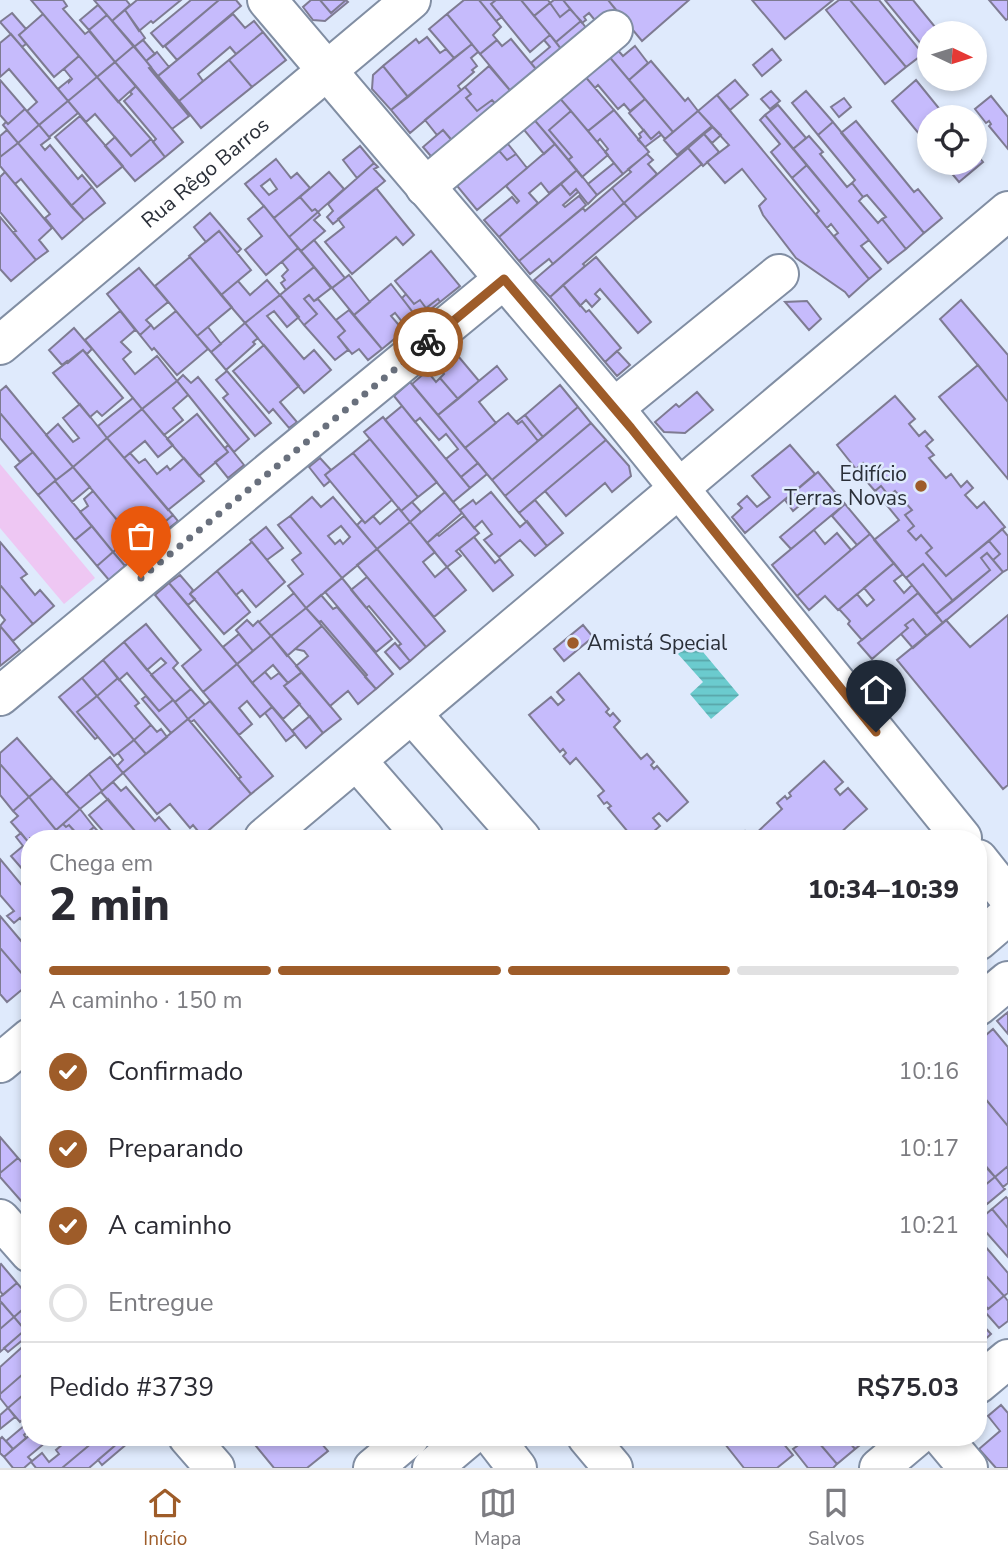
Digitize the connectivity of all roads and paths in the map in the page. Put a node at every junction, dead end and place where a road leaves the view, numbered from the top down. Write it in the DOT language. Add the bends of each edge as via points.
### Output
graph roads {
  1 [pos="267,0"];
  2 [pos="411,0"];
  3 [pos="612,30"];
  4 [pos="327,71"];
  5 [pos="425,187"];
  6 [pos="1008,211"];
  7 [pos="779,274"];
  8 [pos="504,279"];
  9 [pos="0,345"];
  10 [pos="614,408"];
  11 [pos="679,488"];
  12 [pos="0,696"];
  13 [pos="412,714"];
  14 [pos="357,761"];
  15 [pos="274,830"];
  16 [pos="417,830"];
  17 [pos="514,830"];
  18 [pos="956,830"];
  19 [pos="987,870"];
  20 [pos="1008,897"];
  21 [pos="1008,915"];
  22 [pos="987,933"];
  23 [pos="1008,981"];
  24 [pos="987,998"];
  25 [pos="21,1046"];
  26 [pos="0,1063"];
  27 [pos="0,1219"];
  28 [pos="21,1243"];
  29 [pos="1008,1359"];
  30 [pos="987,1376"];
  31 [pos="196,1446"];
  32 [pos="399,1446"];
  33 [pos="458,1446"];
  34 [pos="500,1446"];
  35 [pos="595,1446"];
  36 [pos="905,1446"];
  37 [pos="950,1446"];
  38 [pos="215,1468"];
  39 [pos="373,1468"];
  40 [pos="432,1468"];
  41 [pos="517,1468"];
  42 [pos="613,1468"];
  43 [pos="878,1468"];
  44 [pos="968,1468"];
  1 -- 4 [label="street"];
  2 -- 4 [label="street, Rua Rêgo Barros"];
  3 -- 5 [label="street"];
  4 -- 5 [label="street"];
  4 -- 9 [label="street, Rua Rêgo Barros"];
  5 -- 8 [label="street"];
  6 -- 11 [label="street"];
  7 -- 10 [label="street"];
  8 -- 10 [label="street"];
  8 -- 12 [label="street"];
  10 -- 11 [label="street"];
  11 -- 13 [label="street"];
  11 -- 18 [label="street"];
  13 -- 14 [label="street"];
  13 -- 17 [label="street"];
  14 -- 15 [label="street"];
  14 -- 16 [label="street"];
  19 -- 20 [label="street"];
  21 -- 22 [label="street"];
  23 -- 24 [label="street"];
  25 -- 26 [label="street"];
  27 -- 28 [label="street"];
  29 -- 30 [label="street"];
  31 -- 38 [label="street"];
  32 -- 39 [label="street"];
  33 -- 40 [label="street"];
  34 -- 41 [label="street"];
  35 -- 42 [label="street"];
  36 -- 43 [label="street"];
  37 -- 44 [label="street"];
}
